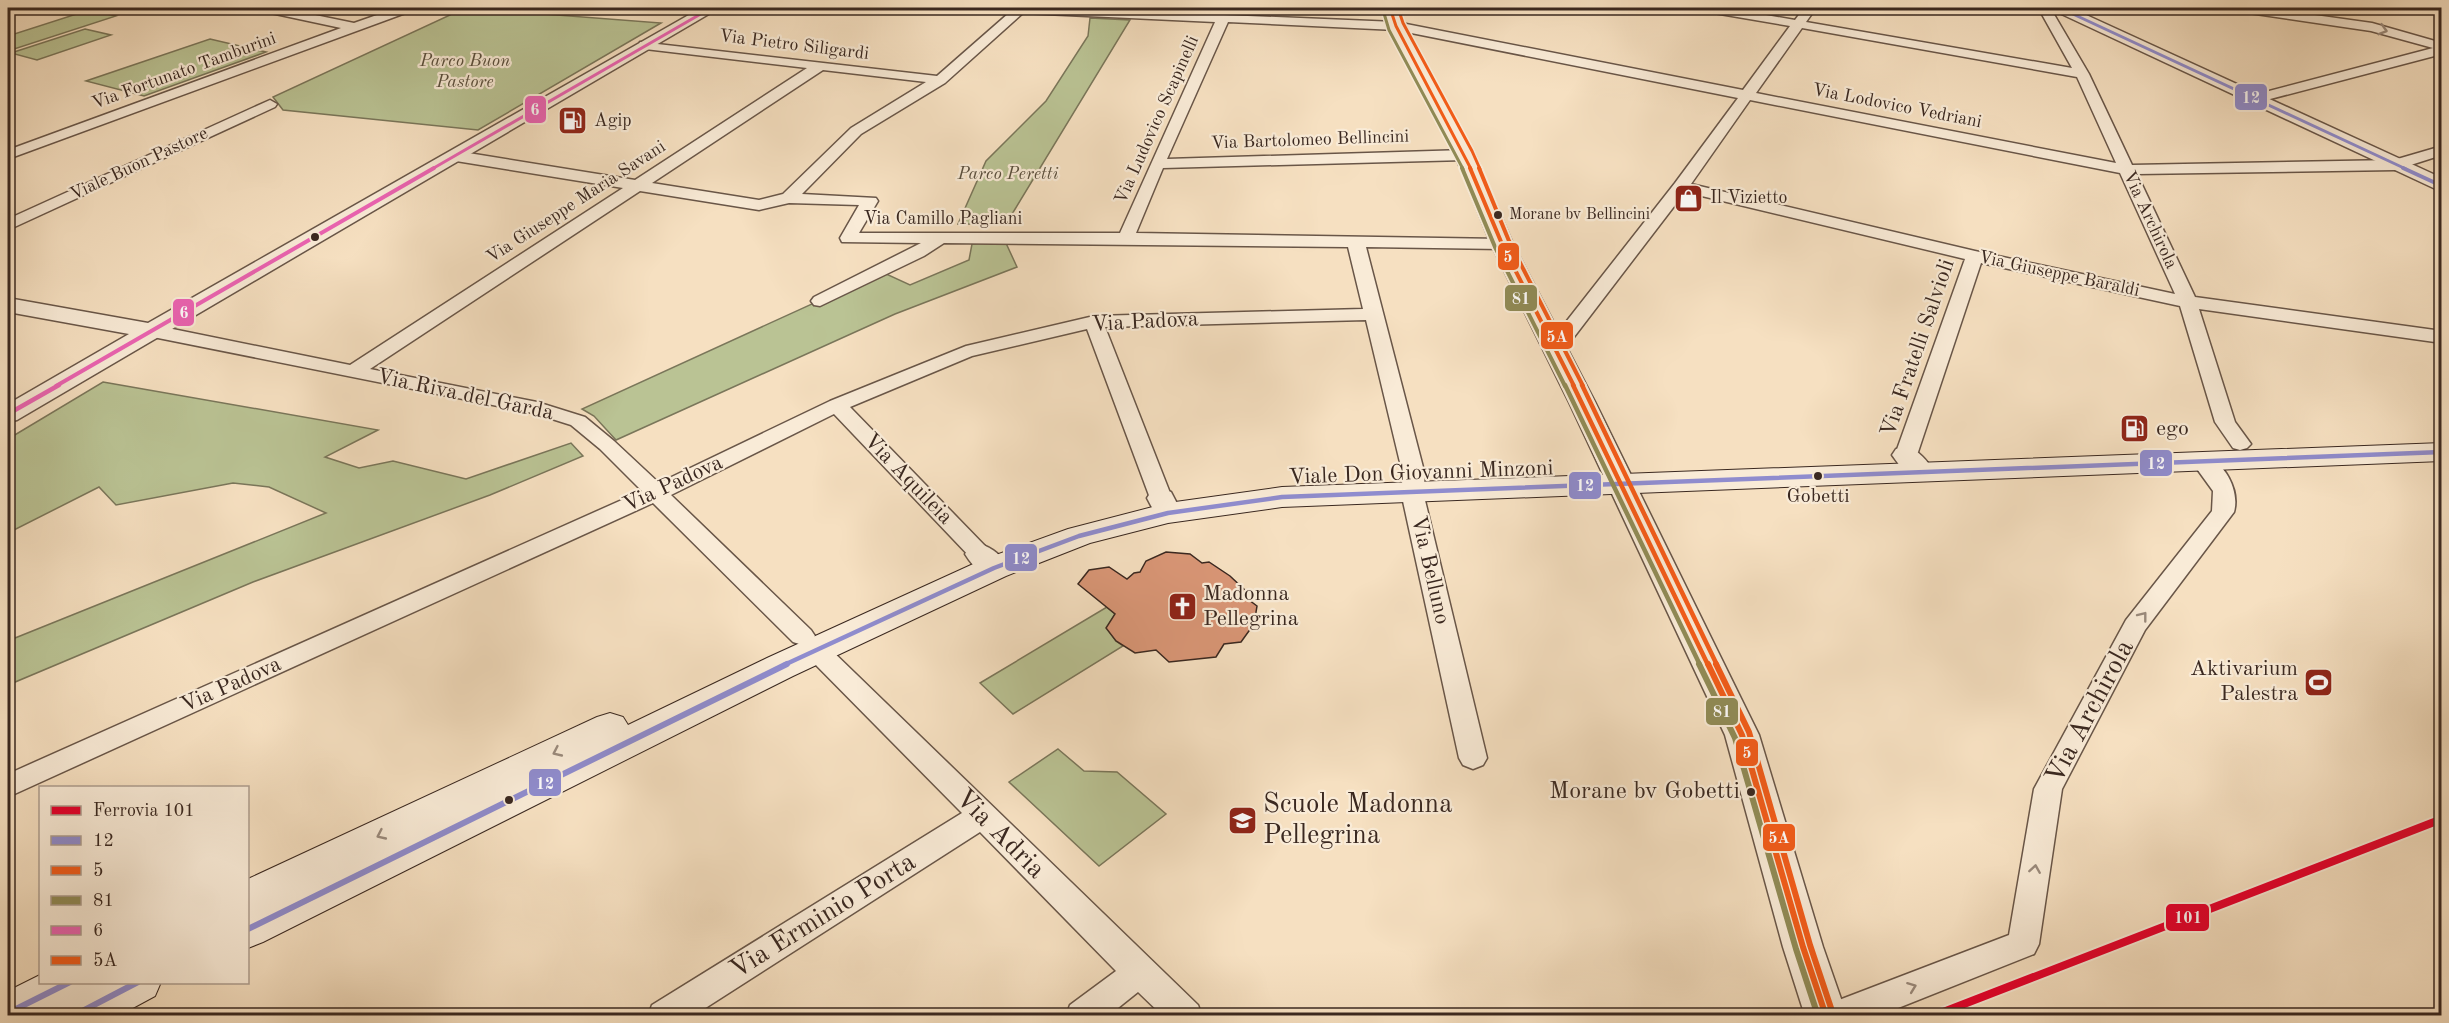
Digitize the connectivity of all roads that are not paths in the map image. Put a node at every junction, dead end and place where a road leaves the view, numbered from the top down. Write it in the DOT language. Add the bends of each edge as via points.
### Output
graph roads {
  1 [pos="266,8"];
  2 [pos="407,8"];
  3 [pos="711,8"];
  4 [pos="982,8"];
  5 [pos="1708,8"];
  6 [pos="1810,8"];
  7 [pos="2051,8"];
  8 [pos="2060,8"];
  9 [pos="2242,8"];
  10 [pos="1020,10"];
  11 [pos="1393,17"];
  12 [pos="1223,18"];
  13 [pos="1798,23"];
  14 [pos="354,27"];
  15 [pos="645,45"];
  16 [pos="2442,49"];
  17 [pos="820,66"];
  18 [pos="2082,74"];
  19 [pos="940,80"];
  20 [pos="1744,96"];
  21 [pos="2255,99"];
  22 [pos="270,104"];
  23 [pos="2442,150"];
  24 [pos="8,155"];
  25 [pos="1465,155"];
  26 [pos="456,156"];
  27 [pos="1156,164"];
  28 [pos="2396,165"];
  29 [pos="2127,171"];
  30 [pos="635,185"];
  31 [pos="1681,186"];
  32 [pos="2442,186"];
  33 [pos="789,198"];
  34 [pos="8,225"];
  35 [pos="1126,238"];
  36 [pos="940,239"];
  37 [pos="1356,243"];
  38 [pos="1502,244"];
  39 [pos="1974,256"];
  40 [pos="820,301"];
  41 [pos="2188,302"];
  42 [pos="8,305"];
  43 [pos="1372,314"];
  44 [pos="1094,322"];
  45 [pos="153,332"];
  46 [pos="2442,337"];
  47 [pos="1554,350"];
  48 [pos="353,371"];
  49 [pos="837,405"];
  50 [pos="8,414"];
  51 [pos="2442,439"];
  52 [pos="2240,444"];
  53 [pos="2442,452"];
  54 [pos="2203,462"];
  55 [pos="1913,464"];
  56 [pos="1615,474"];
  57 [pos="1413,483"];
  58 [pos="657,493"];
  59 [pos="1164,506"];
  60 [pos="987,561"];
  61 [pos="809,643"];
  62 [pos="1473,758"];
  63 [pos="8,786"];
  64 [pos="981,816"];
  65 [pos="249,899"];
  66 [pos="249,928"];
  67 [pos="1139,972"];
  68 [pos="67,984"];
  69 [pos="135,984"];
  70 [pos="8,1013"];
  71 [pos="72,1016"];
  72 [pos="664,1016"];
  73 [pos="1082,1016"];
  74 [pos="1186,1016"];
  75 [pos="1826,1016"];
  76 [pos="1838,1016"];
  1 -- 14 [label="street"];
  2 -- 14 [label="street, Via Fortunato Tamburini"];
  3 -- 15 [label="street"];
  4 -- 10 [label="street, Via Lodovico Vedriani"];
  5 -- 13 [label="street"];
  6 -- 13 [label="street"];
  7 -- 18 [label="street, Via Archirola" via="2045,9"];
  8 -- 21 [label="street"];
  9 -- 16 [label="street, one-way" via="2372,27"];
  10 -- 12 [label="street, Via Lodovico Vedriani"];
  10 -- 19 [label="street"];
  11 -- 12 [label="street, Via Lodovico Vedriani"];
  11 -- 20 [label="street, Via Lodovico Vedriani"];
  11 -- 25 [label="street"];
  12 -- 27 [label="street, Via Ludovico Scapinelli"];
  13 -- 18 [label="street"];
  13 -- 20 [label="street"];
  14 -- 24 [label="street, Via Fortunato Tamburini"];
  15 -- 17 [label="street, Via Pietro Siligardi"];
  15 -- 26 [label="street"];
  16 -- 21 [label="street"];
  17 -- 19 [label="street, Via Pietro Siligardi"];
  17 -- 30 [label="street, Via Giuseppe Maria Savani"];
  18 -- 29 [label="street, Via Archirola"];
  19 -- 33 [label="street" via="856,131"];
  20 -- 29 [label="street, Via Lodovico Vedriani"];
  20 -- 31 [label="street"];
  21 -- 28 [label="street"];
  22 -- 34 [label="street, Viale Buon Pastore"];
  23 -- 28 [label="street, Via Lodovico Vedriani"];
  25 -- 27 [label="street, Via Bartolomeo Bellincini"];
  25 -- 38 [label="street"];
  26 -- 30 [label="street, Via Camillo Pagliani"];
  26 -- 45 [label="street"];
  27 -- 35 [label="street, Via Ludovico Scapinelli"];
  28 -- 29 [label="street, Via Lodovico Vedriani"];
  28 -- 32 [label="street"];
  29 -- 41 [label="street, Via Archirola"];
  30 -- 33 [label="street, Via Camillo Pagliani" via="759,205"];
  30 -- 48 [label="street, Via Giuseppe Maria Savani"];
  31 -- 39 [label="street, Via Giuseppe Baraldi"];
  31 -- 47 [label="street"];
  33 -- 36 [label="street, Via Camillo Pagliani" via="870,201 848,238"];
  35 -- 36 [label="street, Via Camillo Pagliani"];
  35 -- 37 [label="street, Via Camillo Pagliani"];
  36 -- 40 [label="street"];
  37 -- 38 [label="street, Via Camillo Pagliani"];
  37 -- 43 [label="street, Via Belluno"];
  38 -- 47 [label="street"];
  39 -- 41 [label="street, Via Giuseppe Baraldi"];
  39 -- 55 [label="street, Via Fratelli Salvioli"];
  41 -- 46 [label="street, Via Giuseppe Baraldi"];
  41 -- 52 [label="street, Via Archirola" via="2225,422"];
  42 -- 45 [label="street"];
  43 -- 44 [label="street, Via Padova"];
  43 -- 57 [label="street, Via Belluno"];
  44 -- 49 [label="street, Via Padova" via="966,352"];
  44 -- 59 [label="street"];
  45 -- 48 [label="street, Via Riva del Garda"];
  45 -- 50 [label="street"];
  47 -- 56 [label="street"];
  48 -- 58 [label="street, Via Riva del Garda" via="537,408 578,421"];
  49 -- 58 [label="street, Via Padova"];
  49 -- 60 [label="street, Via Aquileia"];
  51 -- 52 [label="main road"];
  52 -- 55 [label="main road"];
  53 -- 54 [label="main road"];
  54 -- 55 [label="main road"];
  76 -- 54 [label="street, Via Archirola, one-way" via="2023,944 2048,789 2135,626 2223,512 2225,490"];
  55 -- 56 [label="main road, Viale Don Giovanni Minzoni"];
  56 -- 57 [label="main road, Viale Don Giovanni Minzoni"];
  56 -- 75 [label="street" via="1742,735"];
  57 -- 59 [label="main road, Viale Don Giovanni Minzoni"];
  57 -- 62 [label="street, Via Belluno"];
  58 -- 61 [label="street, Via Riva del Garda"];
  58 -- 63 [label="street, Via Padova"];
  59 -- 60 [label="main road, Viale Don Giovanni Minzoni" via="1078,536"];
  60 -- 61 [label="main road, Viale Don Giovanni Minzoni"];
  61 -- 64 [label="street, Via Adria"];
  61 -- 65 [label="main road, Viale Don Giovanni Minzoni, one-way"];
  61 -- 66 [label="main road, Viale Don Giovanni Minzoni"];
  64 -- 67 [label="street, Via Adria"];
  64 -- 72 [label="street, Via Erminio Porta"];
  67 -- 73 [label="street"];
  67 -- 74 [label="street, Via Adria"];
  68 -- 70 [label="main road"];
  69 -- 71 [label="main road"];
}
